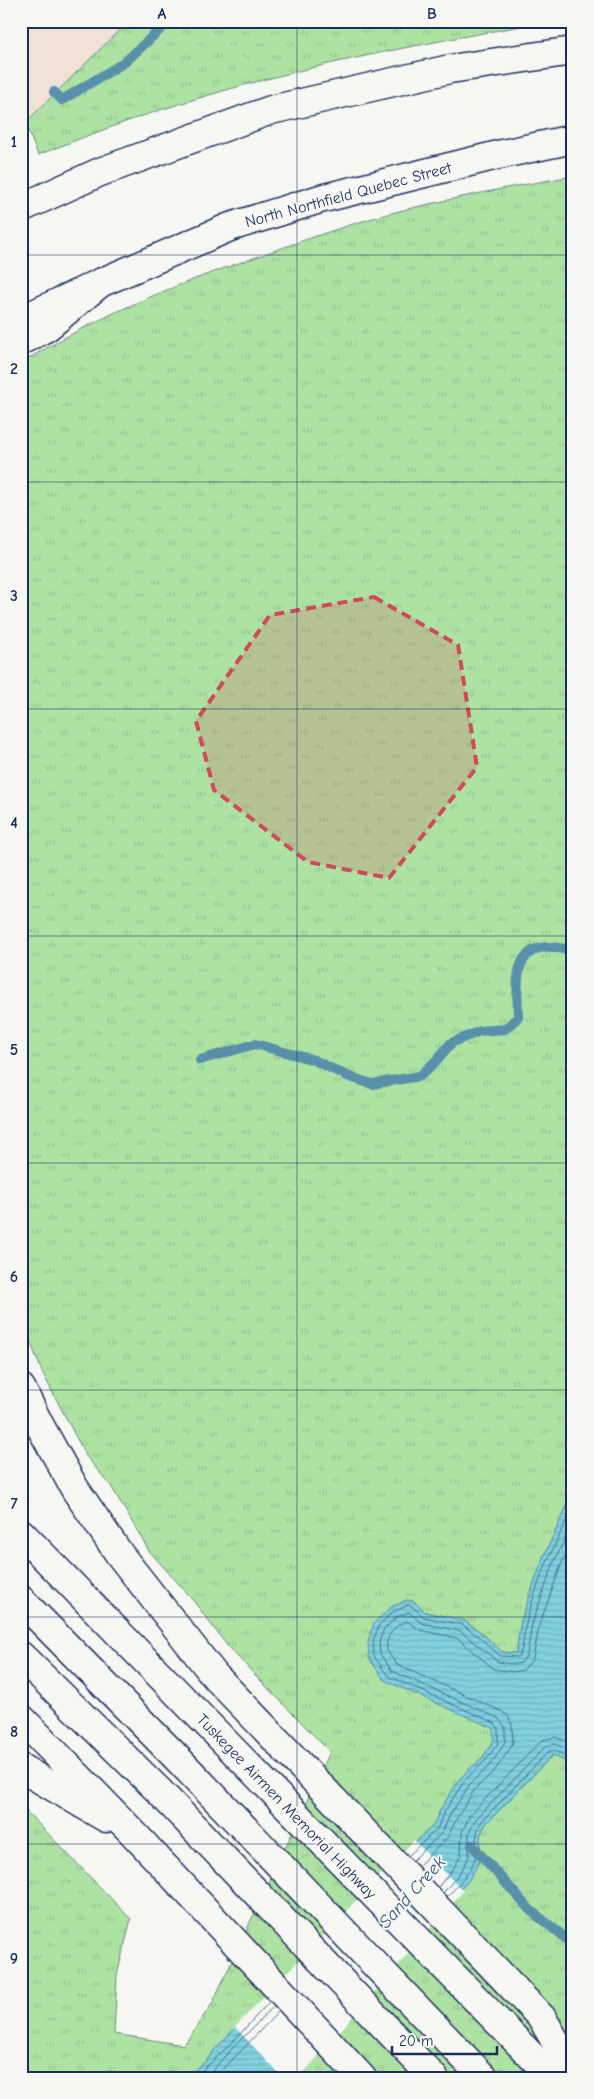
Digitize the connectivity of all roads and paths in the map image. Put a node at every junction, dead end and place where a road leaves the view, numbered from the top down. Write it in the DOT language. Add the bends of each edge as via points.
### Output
graph roads {
  1 [pos="573,50"];
  2 [pos="573,139"];
  3 [pos="21,208"];
  4 [pos="100,282"];
  5 [pos="21,320"];
  6 [pos="21,341"];
  7 [pos="21,1388"];
  8 [pos="21,1533"];
  9 [pos="21,1600"];
  10 [pos="21,1656"];
  11 [pos="21,1718"];
  12 [pos="21,1768"];
  13 [pos="135,1835"];
  14 [pos="573,2072"];
  15 [pos="362,2078"];
  16 [pos="434,2078"];
  17 [pos="484,2078"];
  18 [pos="553,2078"];
  1 -- 3 [label="main road" via="450,69 271,110 100,172"];
  2 -- 4 [label="main road, North Northfield Quebec Street" via="320,199 230,227"];
  4 -- 5 [label="main road, North Northfield Quebec Street"];
  4 -- 6 [label="main road" via="47,327"];
  7 -- 14 [label="main road" via="75,1488 120,1555 215,1676 542,2018"];
  8 -- 18 [label="main road, Tuskegee Airmen Memorial Highway"];
  9 -- 17 [label="main road"];
  10 -- 16 [label="main road" via="158,1790"];
  11 -- 13 [label="main road"];
  12 -- 13 [label="main road"];
  13 -- 15 [label="main road"];
}
